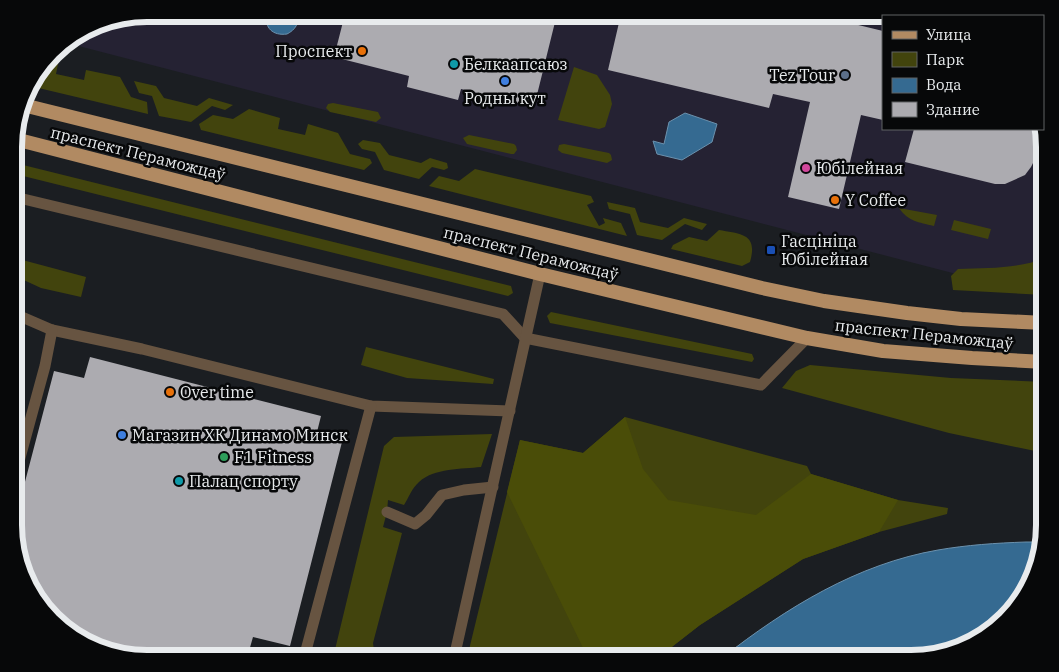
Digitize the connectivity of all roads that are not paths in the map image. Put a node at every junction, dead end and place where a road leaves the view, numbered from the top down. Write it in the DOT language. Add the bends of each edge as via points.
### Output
graph roads {
  1 [pos="30,107"];
  2 [pos="23,141"];
  3 [pos="22,199"];
  4 [pos="540,274"];
  5 [pos="22,317"];
  6 [pos="1036,323"];
  7 [pos="52,330"];
  8 [pos="525,338"];
  9 [pos="807,338"];
  10 [pos="1036,362"];
  11 [pos="371,406"];
  12 [pos="510,411"];
  13 [pos="22,450"];
  14 [pos="493,486"];
  15 [pos="387,512"];
  16 [pos="306,650"];
  17 [pos="456,650"];
  1 -- 6 [label="main road, праспект Пераможцаў" via="824,301 952,318"];
  2 -- 4 [label="main road, праспект Пераможцаў"];
  3 -- 8 [label="lane" via="503,314"];
  4 -- 8 [label="lane"];
  4 -- 9 [label="main road, праспект Пераможцаў"];
  5 -- 7 [label="lane"];
  7 -- 11 [label="lane"];
  7 -- 13 [label="lane"];
  8 -- 9 [label="lane" via="761,385"];
  8 -- 12 [label="lane"];
  9 -- 10 [label="main road, праспект Пераможцаў" via="883,351"];
  11 -- 12 [label="lane"];
  11 -- 16 [label="lane"];
  12 -- 14 [label="lane"];
  14 -- 15 [label="lane" via="442,495 426,516 415,524"];
  14 -- 17 [label="lane"];
}
